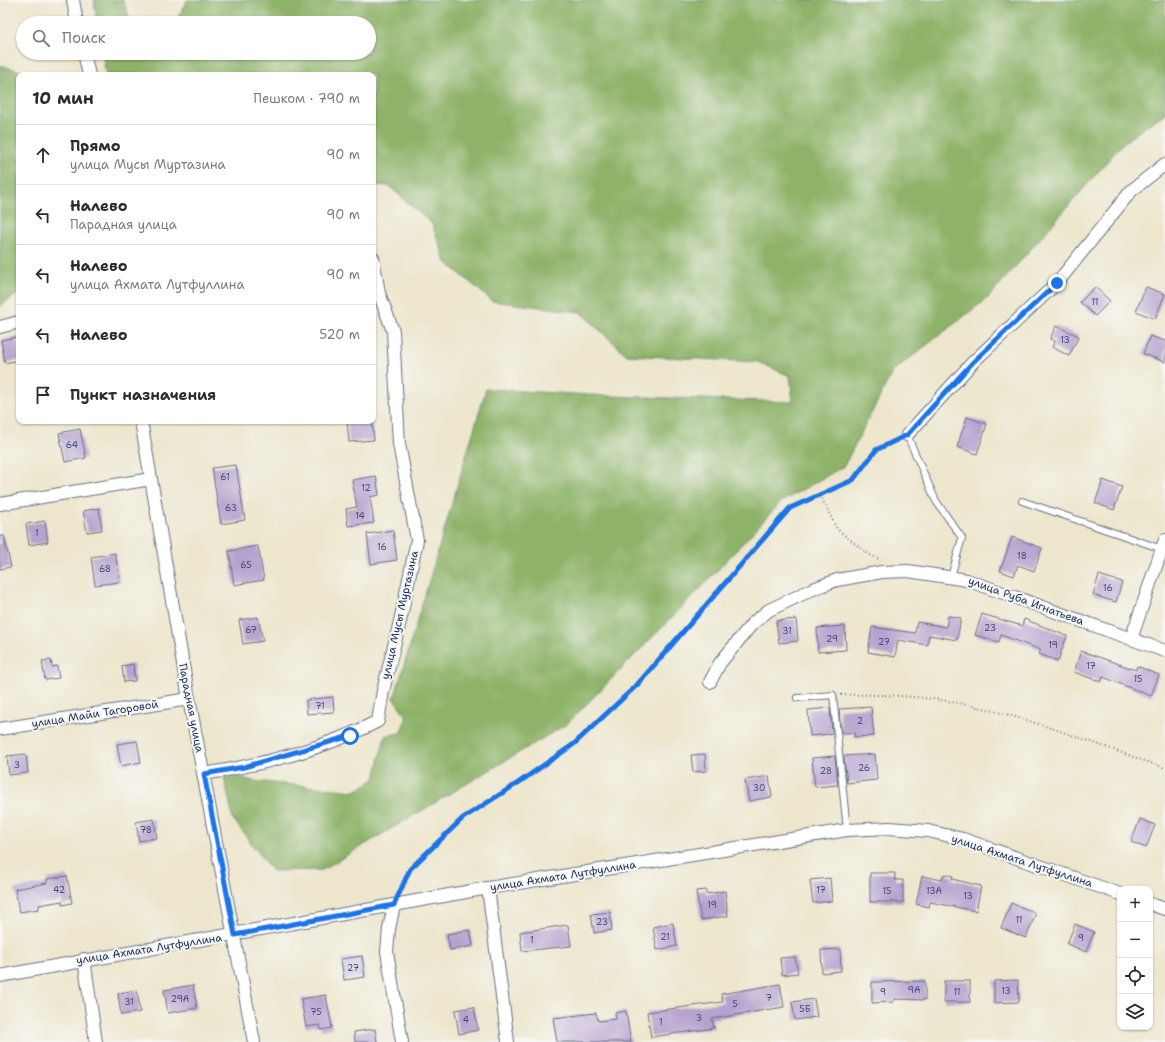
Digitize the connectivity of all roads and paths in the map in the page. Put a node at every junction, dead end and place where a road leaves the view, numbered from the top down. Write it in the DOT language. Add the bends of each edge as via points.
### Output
graph roads {
  1 [pos="73,0"];
  2 [pos="76,16"];
  3 [pos="86,60"];
  4 [pos="88,72"];
  5 [pos="1165,164"];
  6 [pos="376,276"];
  7 [pos="16,323"];
  8 [pos="0,327"];
  9 [pos="142,424"];
  10 [pos="907,435"];
  11 [pos="151,479"];
  12 [pos="820,495"];
  13 [pos="1022,501"];
  14 [pos="0,504"];
  15 [pos="1163,545"];
  16 [pos="888,562"];
  17 [pos="951,577"];
  18 [pos="1131,639"];
  19 [pos="1165,651"];
  20 [pos="710,682"];
  21 [pos="833,695"];
  22 [pos="797,698"];
  23 [pos="189,700"];
  24 [pos="0,729"];
  25 [pos="1165,768"];
  26 [pos="204,774"];
  27 [pos="847,830"];
  28 [pos="488,888"];
  29 [pos="1117,893"];
  30 [pos="394,905"];
  31 [pos="1153,905"];
  32 [pos="1165,909"];
  33 [pos="235,935"];
  34 [pos="84,959"];
  35 [pos="0,976"];
  36 [pos="96,1042"];
  37 [pos="254,1042"];
  38 [pos="402,1042"];
  39 [pos="508,1042"];
  1 -- 2 [label="street"];
  3 -- 4 [label="street"];
  5 -- 10 [label="street" via="1131,191 1057,283 973,362"];
  6 -- 26 [label="street, улица Мусы Муртазина" via="392,331 399,444 416,540 378,721 342,738 244,767"];
  7 -- 8 [label="street"];
  9 -- 11 [label="street, Парадная улица"];
  10 -- 12 [label="path" via="876,450 853,480"];
  10 -- 17 [label="lane" via="936,501 962,538"];
  11 -- 14 [label="street"];
  11 -- 23 [label="street, Парадная улица"];
  12 -- 16 [label="path" via="837,529 868,554"];
  12 -- 30 [label="path" via="790,508 637,685 574,744 463,818 410,869"];
  13 -- 15 [label="lane"];
  15 -- 18 [label="street"];
  17 -- 18 [label="street, улица Руба Игнатьева" via="967,580"];
  17 -- 20 [label="street, улица Руба Игнатьева" via="908,571 882,572 844,578 813,589 769,610 752,624 720,663"];
  18 -- 19 [label="street, улица Руба Игнатьева"];
  21 -- 22 [label="lane"];
  21 -- 25 [label="path" via="871,694 967,704 1014,716"];
  21 -- 27 [label="lane"];
  23 -- 24 [label="street, улица Майи Тагоровой"];
  23 -- 26 [label="street, Парадная улица"];
  26 -- 33 [label="street, Парадная улица"];
  27 -- 28 [label="street, улица Ахмата Лутфуллина"];
  27 -- 29 [label="street, улица Ахмата Лутфуллина" via="890,828 928,831 963,839"];
  28 -- 30 [label="street, улица Ахмата Лутфуллина"];
  28 -- 39 [label="street"];
  30 -- 33 [label="street, улица Ахмата Лутфуллина"];
  30 -- 38 [label="street" via="388,929 387,952"];
  31 -- 32 [label="street"];
  33 -- 34 [label="street, улица Ахмата Лутфуллина"];
  33 -- 37 [label="street, Парадная улица"];
  34 -- 35 [label="street, улица Ахмата Лутфуллина"];
  34 -- 36 [label="street"];
}
